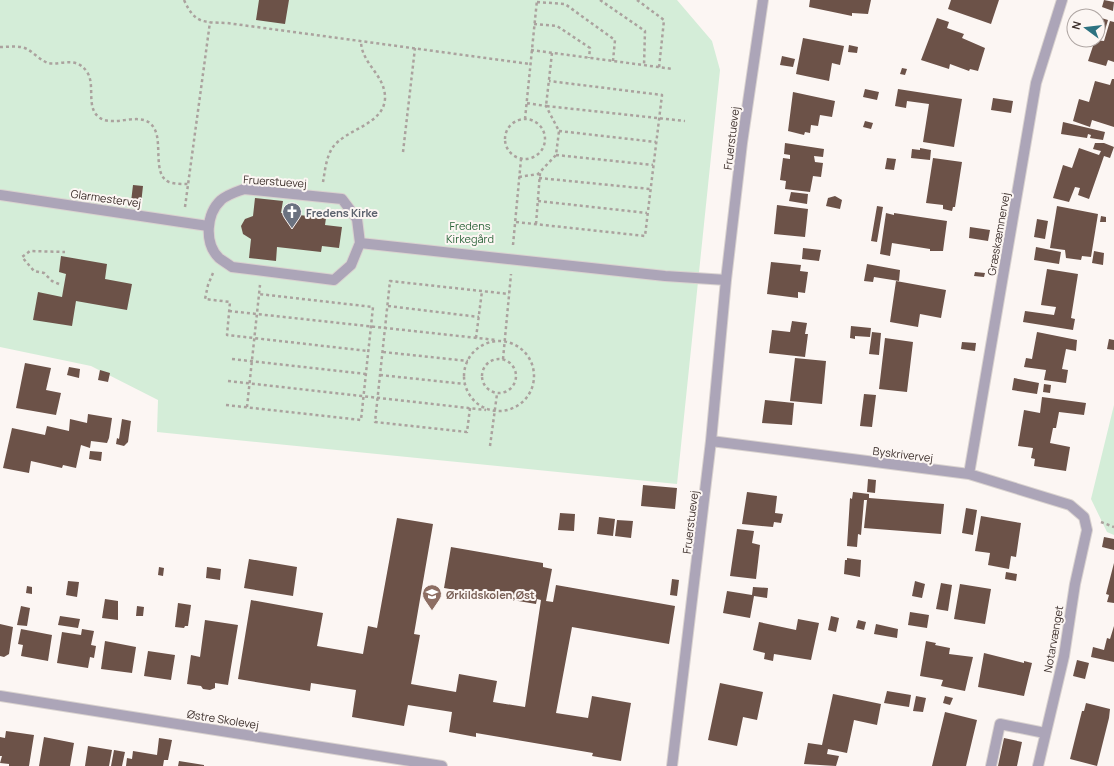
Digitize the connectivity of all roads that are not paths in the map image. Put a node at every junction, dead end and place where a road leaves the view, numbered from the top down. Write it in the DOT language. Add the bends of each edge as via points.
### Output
graph roads {
  1 [pos="763,0"];
  2 [pos="1062,0"];
  3 [pos="0,195"];
  4 [pos="208,226"];
  5 [pos="360,243"];
  6 [pos="726,280"];
  7 [pos="711,441"];
  8 [pos="969,474"];
  9 [pos="1084,517"];
  10 [pos="0,696"];
  11 [pos="1045,733"];
  12 [pos="442,766"];
  13 [pos="672,766"];
  14 [pos="990,766"];
  15 [pos="1038,766"];
  1 -- 6 [label="street, Fruerstuevej" via="742,142"];
  2 -- 8 [label="street, Græskæmnervej" via="1036,83"];
  3 -- 4 [label="street, Glarmestervej"];
  4 -- 5 [label="street" via="210,242 218,257 232,267 334,280 351,265"];
  4 -- 5 [label="street, Fruerstuevej" via="212,212 221,200 231,193 244,189 342,199 356,219"];
  5 -- 6 [label="street" via="665,276"];
  6 -- 7 [label="street, Fruerstuevej"];
  7 -- 8 [label="street, Byskrivervej"];
  7 -- 13 [label="street, Fruerstuevej"];
  8 -- 9 [label="street, Byskrivervej" via="1070,505"];
  9 -- 11 [label="street, Notarvænget" via="1087,530 1075,584 1064,656"];
  10 -- 12 [label="street, Østre Skolevej"];
  11 -- 14 [label="street" via="1000,724"];
  11 -- 15 [label="street, Notarvænget"];
}
